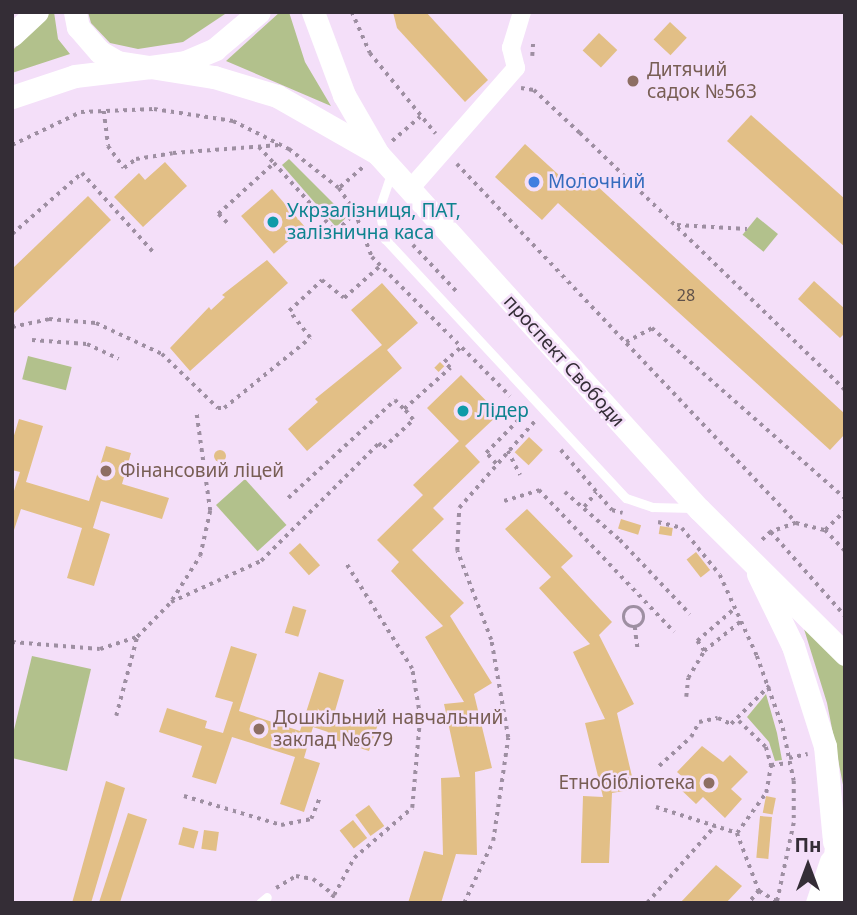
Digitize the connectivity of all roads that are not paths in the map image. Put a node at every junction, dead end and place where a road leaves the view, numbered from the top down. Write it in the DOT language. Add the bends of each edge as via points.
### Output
graph roads {
  1 [pos="37,12"];
  2 [pos="75,12"];
  3 [pos="259,12"];
  4 [pos="313,12"];
  5 [pos="522,12"];
  6 [pos="12,36"];
  7 [pos="150,67"];
  8 [pos="12,97"];
  9 [pos="385,162"];
  10 [pos="410,189"];
  11 [pos="699,509"];
  12 [pos="750,560"];
  13 [pos="845,654"];
  14 [pos="845,817"];
  15 [pos="833,850"];
  16 [pos="817,903"];
  17 [pos="843,903"];
  1 -- 6 [label="street"];
  2 -- 7 [label="street" via="78,27 100,52 117,62"];
  3 -- 7 [label="street" via="215,49 185,62"];
  4 -- 9 [label="street, проспект Свободи" via="344,95"];
  5 -- 10 [label="street" via="511,48 516,68 453,148"];
  7 -- 8 [label="street" via="75,76"];
  7 -- 9 [label="street, проспект Свободи" via="214,77 276,96"];
  9 -- 10 [label="street, проспект Свободи"];
  9 -- 11 [label="lane" via="379,209 385,239 394,249 626,498 652,507"];
  10 -- 11 [label="street, проспект Свободи"];
  11 -- 12 [label="street, проспект Свободи"];
  12 -- 13 [label="street, проспект Свободи"];
  12 -- 15 [label="street, проспект Свободи" via="793,646 812,700 825,746"];
  14 -- 15 [label="street"];
  15 -- 16 [label="street"];
  15 -- 17 [label="street, проспект Свободи"];
}
